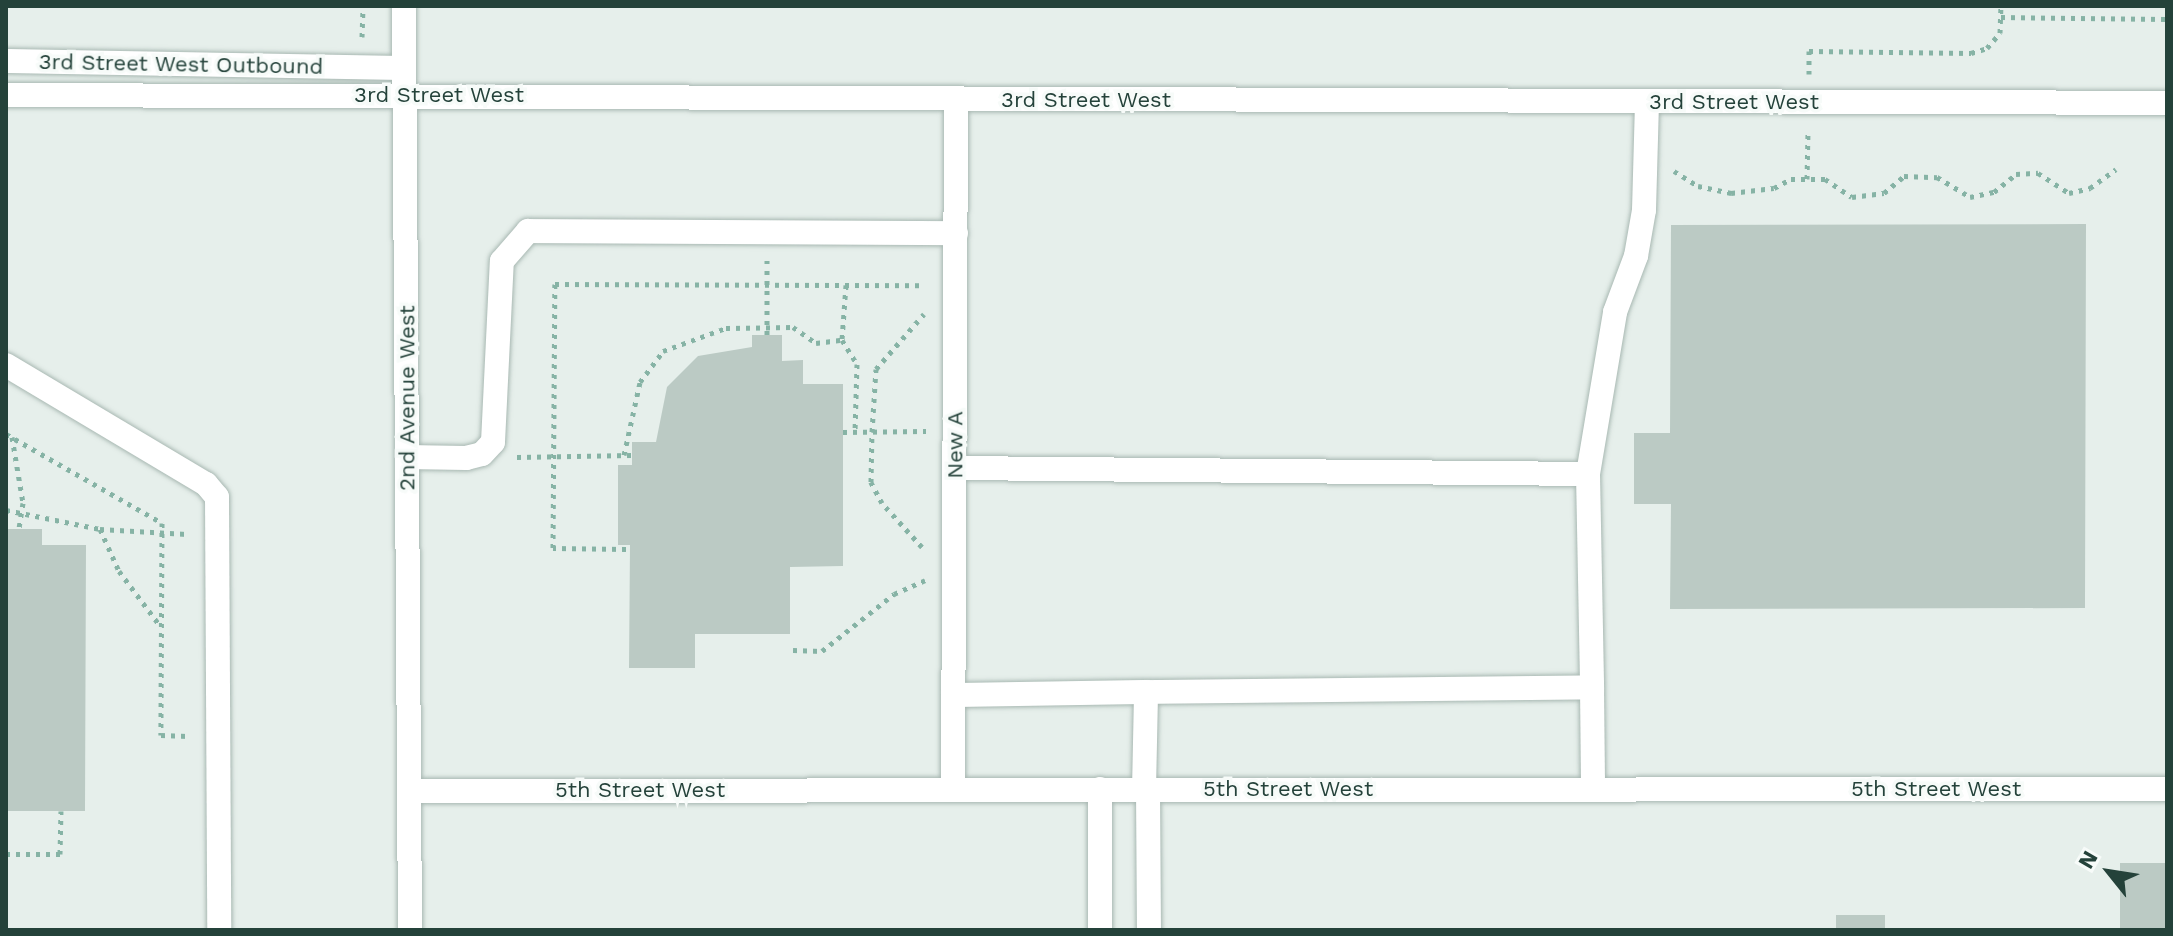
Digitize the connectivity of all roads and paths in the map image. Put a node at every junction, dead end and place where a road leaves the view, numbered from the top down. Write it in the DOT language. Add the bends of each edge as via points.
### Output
graph roads {
  1 [pos="404,6"];
  2 [pos="2001,17"];
  3 [pos="2167,19"];
  4 [pos="6,61"];
  5 [pos="404,68"];
  6 [pos="404,94"];
  7 [pos="6,95"];
  8 [pos="956,100"];
  9 [pos="1647,101"];
  10 [pos="2167,103"];
  11 [pos="2116,169"];
  12 [pos="1645,171"];
  13 [pos="767,231"];
  14 [pos="926,233"];
  15 [pos="956,233"];
  16 [pos="767,285"];
  17 [pos="846,285"];
  18 [pos="926,285"];
  19 [pos="767,326"];
  20 [pos="767,335"];
  21 [pos="842,340"];
  22 [pos="6,365"];
  23 [pos="955,431"];
  24 [pos="843,432"];
  25 [pos="872,432"];
  26 [pos="855,433"];
  27 [pos="9,435"];
  28 [pos="6,445"];
  29 [pos="14,448"];
  30 [pos="624,455"];
  31 [pos="632,455"];
  32 [pos="407,457"];
  33 [pos="554,457"];
  34 [pos="466,458"];
  35 [pos="954,468"];
  36 [pos="1588,474"];
  37 [pos="6,510"];
  38 [pos="21,512"];
  39 [pos="19,529"];
  40 [pos="100,529"];
  41 [pos="162,534"];
  42 [pos="192,534"];
  43 [pos="626,549"];
  44 [pos="926,552"];
  45 [pos="926,566"];
  46 [pos="161,628"];
  47 [pos="793,650"];
  48 [pos="1592,687"];
  49 [pos="1146,692"];
  50 [pos="953,695"];
  51 [pos="193,736"];
  52 [pos="1593,788"];
  53 [pos="953,789"];
  54 [pos="1100,789"];
  55 [pos="2167,789"];
  56 [pos="1146,790"];
  57 [pos="410,791"];
  58 [pos="61,811"];
  59 [pos="6,854"];
  60 [pos="219,930"];
  61 [pos="410,930"];
  62 [pos="1100,930"];
  63 [pos="1149,930"];
  1 -- 5 [label="street, 2nd Avenue West"];
  2 -- 3 [label="path"];
  4 -- 5 [label="street, 3rd Street West Outbound"];
  5 -- 6 [label="street, 2nd Avenue West"];
  6 -- 7 [label="street, 3rd Street West"];
  6 -- 8 [label="street, 3rd Street West"];
  6 -- 32 [label="street, 2nd Avenue West"];
  8 -- 9 [label="street, 3rd Street West"];
  8 -- 15 [label="street, New A"];
  9 -- 10 [label="street, 3rd Street West"];
  9 -- 12 [label="street"];
  11 -- 12 [label="path" via="2090,188 2069,193 2038,173 2016,174 1994,192 1970,197 1937,177 1904,176 1884,193 1852,197 1825,179 1791,179 1774,188 1731,193 1698,186 1672,170"];
  12 -- 36 [label="street" via="1636,256 1615,312"];
  13 -- 14 [label="street"];
  13 -- 16 [label="path"];
  13 -- 34 [label="street" via="540,228 516,239 502,261 493,442 482,454"];
  14 -- 15 [label="street"];
  14 -- 18 [label="path"];
  15 -- 23 [label="street, New A"];
  16 -- 17 [label="path"];
  16 -- 19 [label="path"];
  16 -- 33 [label="path" via="555,284"];
  17 -- 18 [label="path"];
  17 -- 21 [label="path"];
  18 -- 25 [label="path" via="926,312 876,369"];
  19 -- 20 [label="path"];
  19 -- 21 [label="path" via="793,327 816,343"];
  19 -- 30 [label="path" via="726,328 663,351 640,382"];
  21 -- 26 [label="path" via="857,364"];
  22 -- 60 [label="street" via="206,484 217,497"];
  23 -- 25 [label="path"];
  23 -- 35 [label="street, New A"];
  24 -- 26 [label="path"];
  25 -- 26 [label="path"];
  25 -- 44 [label="path" via="871,482 882,503"];
  27 -- 29 [label="path"];
  27 -- 41 [label="path" via="162,523"];
  28 -- 29 [label="path"];
  29 -- 38 [label="path"];
  30 -- 31 [label="path"];
  30 -- 33 [label="path"];
  32 -- 34 [label="street"];
  32 -- 57 [label="street, 2nd Avenue West"];
  33 -- 34 [label="path"];
  33 -- 43 [label="path" via="553,548"];
  35 -- 36 [label="street"];
  35 -- 50 [label="street, New A"];
  36 -- 48 [label="street"];
  37 -- 38 [label="path"];
  38 -- 39 [label="path"];
  38 -- 40 [label="path"];
  40 -- 41 [label="path"];
  40 -- 46 [label="path" via="119,571"];
  41 -- 42 [label="path"];
  41 -- 46 [label="path"];
  45 -- 47 [label="path" via="926,579 917,587 894,594 822,651"];
  46 -- 51 [label="path" via="161,735"];
  48 -- 49 [label="street"];
  48 -- 52 [label="street"];
  49 -- 50 [label="street"];
  49 -- 56 [label="street"];
  50 -- 53 [label="street, New A"];
  52 -- 55 [label="street, 5th Street West"];
  52 -- 56 [label="street, 5th Street West"];
  53 -- 54 [label="street, 5th Street West"];
  53 -- 57 [label="street, 5th Street West"];
  54 -- 56 [label="street, 5th Street West"];
  54 -- 62 [label="street"];
  56 -- 63 [label="street"];
  57 -- 61 [label="street, 2nd Avenue West"];
  58 -- 59 [label="path" via="60,854"];
}
